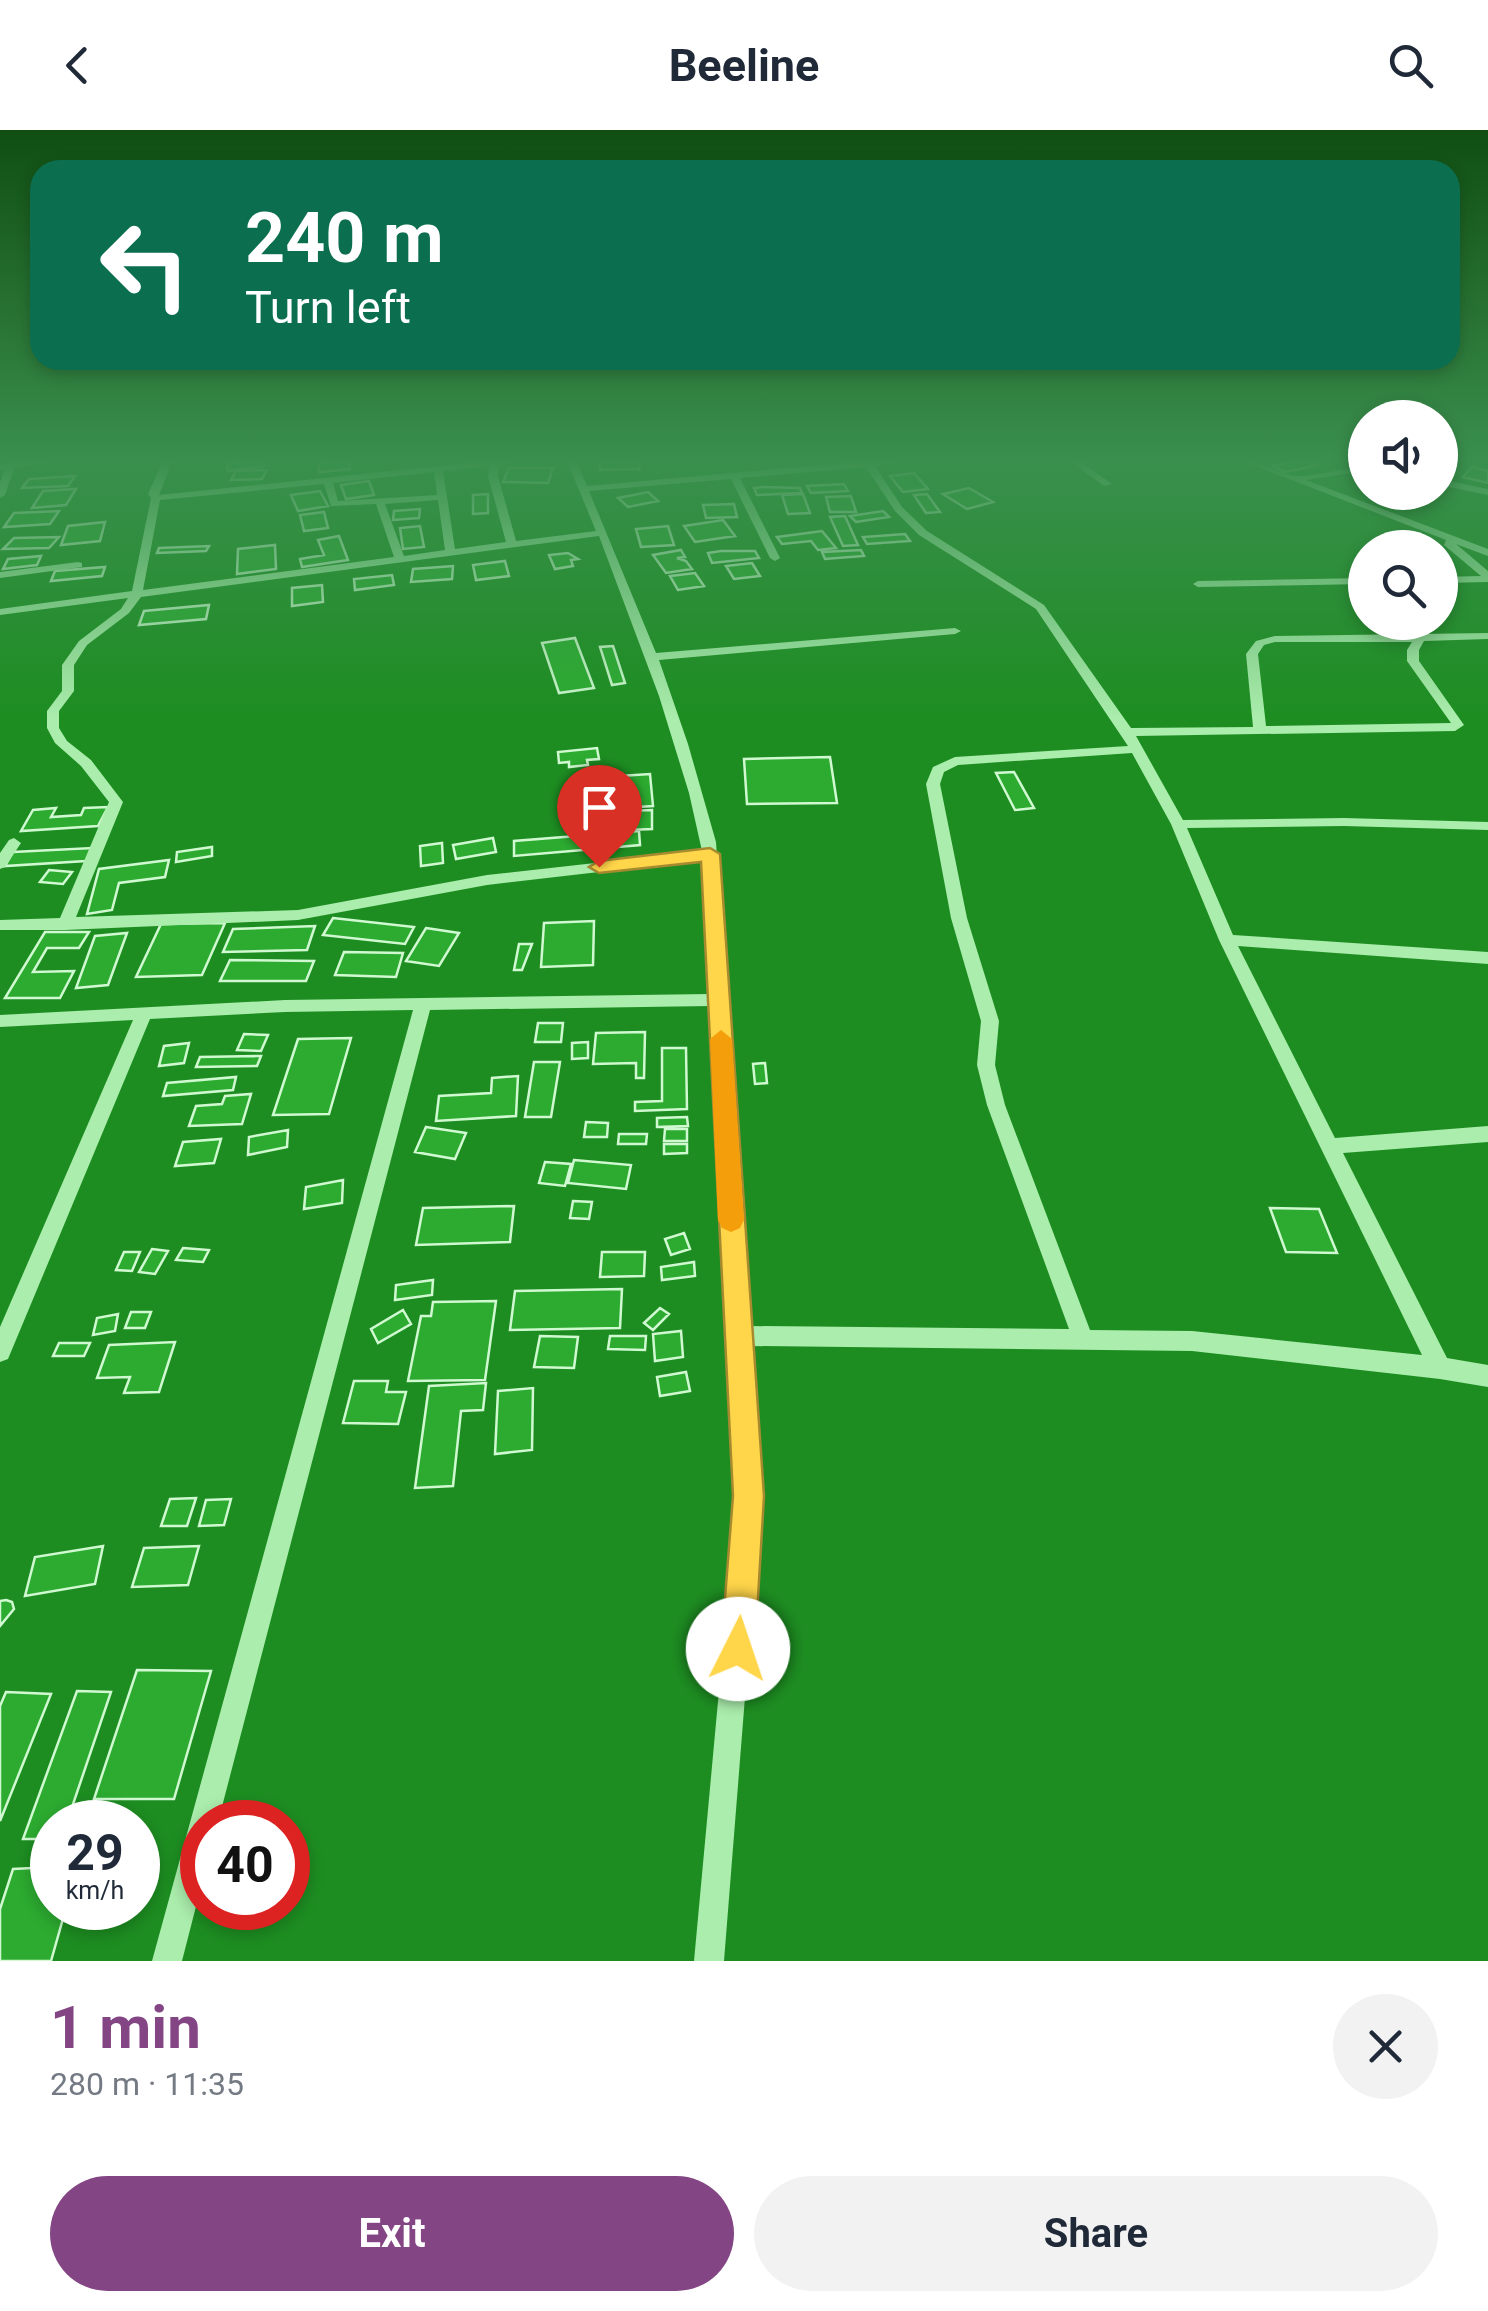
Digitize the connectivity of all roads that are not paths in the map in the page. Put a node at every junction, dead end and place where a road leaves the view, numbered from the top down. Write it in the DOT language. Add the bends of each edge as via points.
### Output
graph roads {
  1 [pos="146,546"];
  2 [pos="395,546"];
  3 [pos="449,546"];
  4 [pos="501,546"];
  5 [pos="608,546"];
  6 [pos="770,546"];
  7 [pos="944,546"];
  8 [pos="1458,552"];
  9 [pos="450,553"];
  10 [pos="776,558"];
  11 [pos="400,560"];
  12 [pos="78,565"];
  13 [pos="0,575"];
  14 [pos="1488,578"];
  15 [pos="1458,579"];
  16 [pos="1348,581"];
  17 [pos="1198,584"];
  18 [pos="137,594"];
  19 [pos="0,612"];
  20 [pos="955,631"];
  21 [pos="1488,636"];
  22 [pos="1458,637"];
  23 [pos="1348,638"];
  24 [pos="1419,640"];
  25 [pos="652,657"];
  26 [pos="1260,729"];
  27 [pos="1128,732"];
  28 [pos="1137,749"];
  29 [pos="1178,824"];
  30 [pos="1488,826"];
  31 [pos="14,844"];
  32 [pos="710,854"];
  33 [pos="0,864"];
  34 [pos="0,924"];
  35 [pos="65,925"];
  36 [pos="1227,940"];
  37 [pos="1488,958"];
  38 [pos="717,1000"];
  39 [pos="423,1005"];
  40 [pos="145,1012"];
  41 [pos="0,1021"];
  42 [pos="1488,1134"];
  43 [pos="1329,1146"];
  44 [pos="737,1336"];
  45 [pos="1083,1339"];
  46 [pos="0,1352"];
  47 [pos="1440,1368"];
  48 [pos="1488,1376"];
  49 [pos="210,1800"];
  50 [pos="180,1912"];
  51 [pos="167,1961"];
  52 [pos="709,1961"];
  1 -- 18 [label="street"];
  2 -- 11 [label="street"];
  3 -- 9 [label="street"];
  4 -- 9 [label="street"];
  5 -- 25 [label="street"];
  6 -- 10 [label="street"];
  7 -- 27 [label="street" via="1040,607"];
  8 -- 14 [label="street"];
  9 -- 11 [label="street"];
  11 -- 18 [label="street"];
  12 -- 13 [label="street"];
  14 -- 15 [label="street"];
  16 -- 17 [label="street"];
  18 -- 19 [label="street"];
  18 -- 35 [label="street" via="83,643 68,665 68,691 54,711 52,728 62,743 116,802"];
  20 -- 25 [label="street"];
  21 -- 22 [label="street"];
  23 -- 26 [label="street" via="1260,644 1252,654"];
  24 -- 26 [label="street" via="1413,660 1458,724"];
  25 -- 32 [label="street" via="689,762"];
  26 -- 27 [label="street"];
  27 -- 28 [label="street"];
  28 -- 29 [label="street"];
  28 -- 45 [label="street" via="956,761 938,770 933,784 958,918 990,1021 986,1065 996,1105"];
  29 -- 30 [label="street"];
  29 -- 36 [label="street"];
  31 -- 33 [label="street"];
  32 -- 35 [label="street" via="487,880 298,915"];
  32 -- 38 [label="street"];
  34 -- 35 [label="street"];
  36 -- 37 [label="street"];
  36 -- 43 [label="street"];
  38 -- 39 [label="street"];
  38 -- 44 [label="street"];
  39 -- 40 [label="street"];
  39 -- 49 [label="street"];
  40 -- 41 [label="street"];
  40 -- 46 [label="street"];
  42 -- 43 [label="street"];
  43 -- 47 [label="street"];
  44 -- 45 [label="street"];
  44 -- 52 [label="street" via="749,1496"];
  45 -- 47 [label="street" via="1192,1341"];
  47 -- 48 [label="street"];
  50 -- 51 [label="street"];
}
